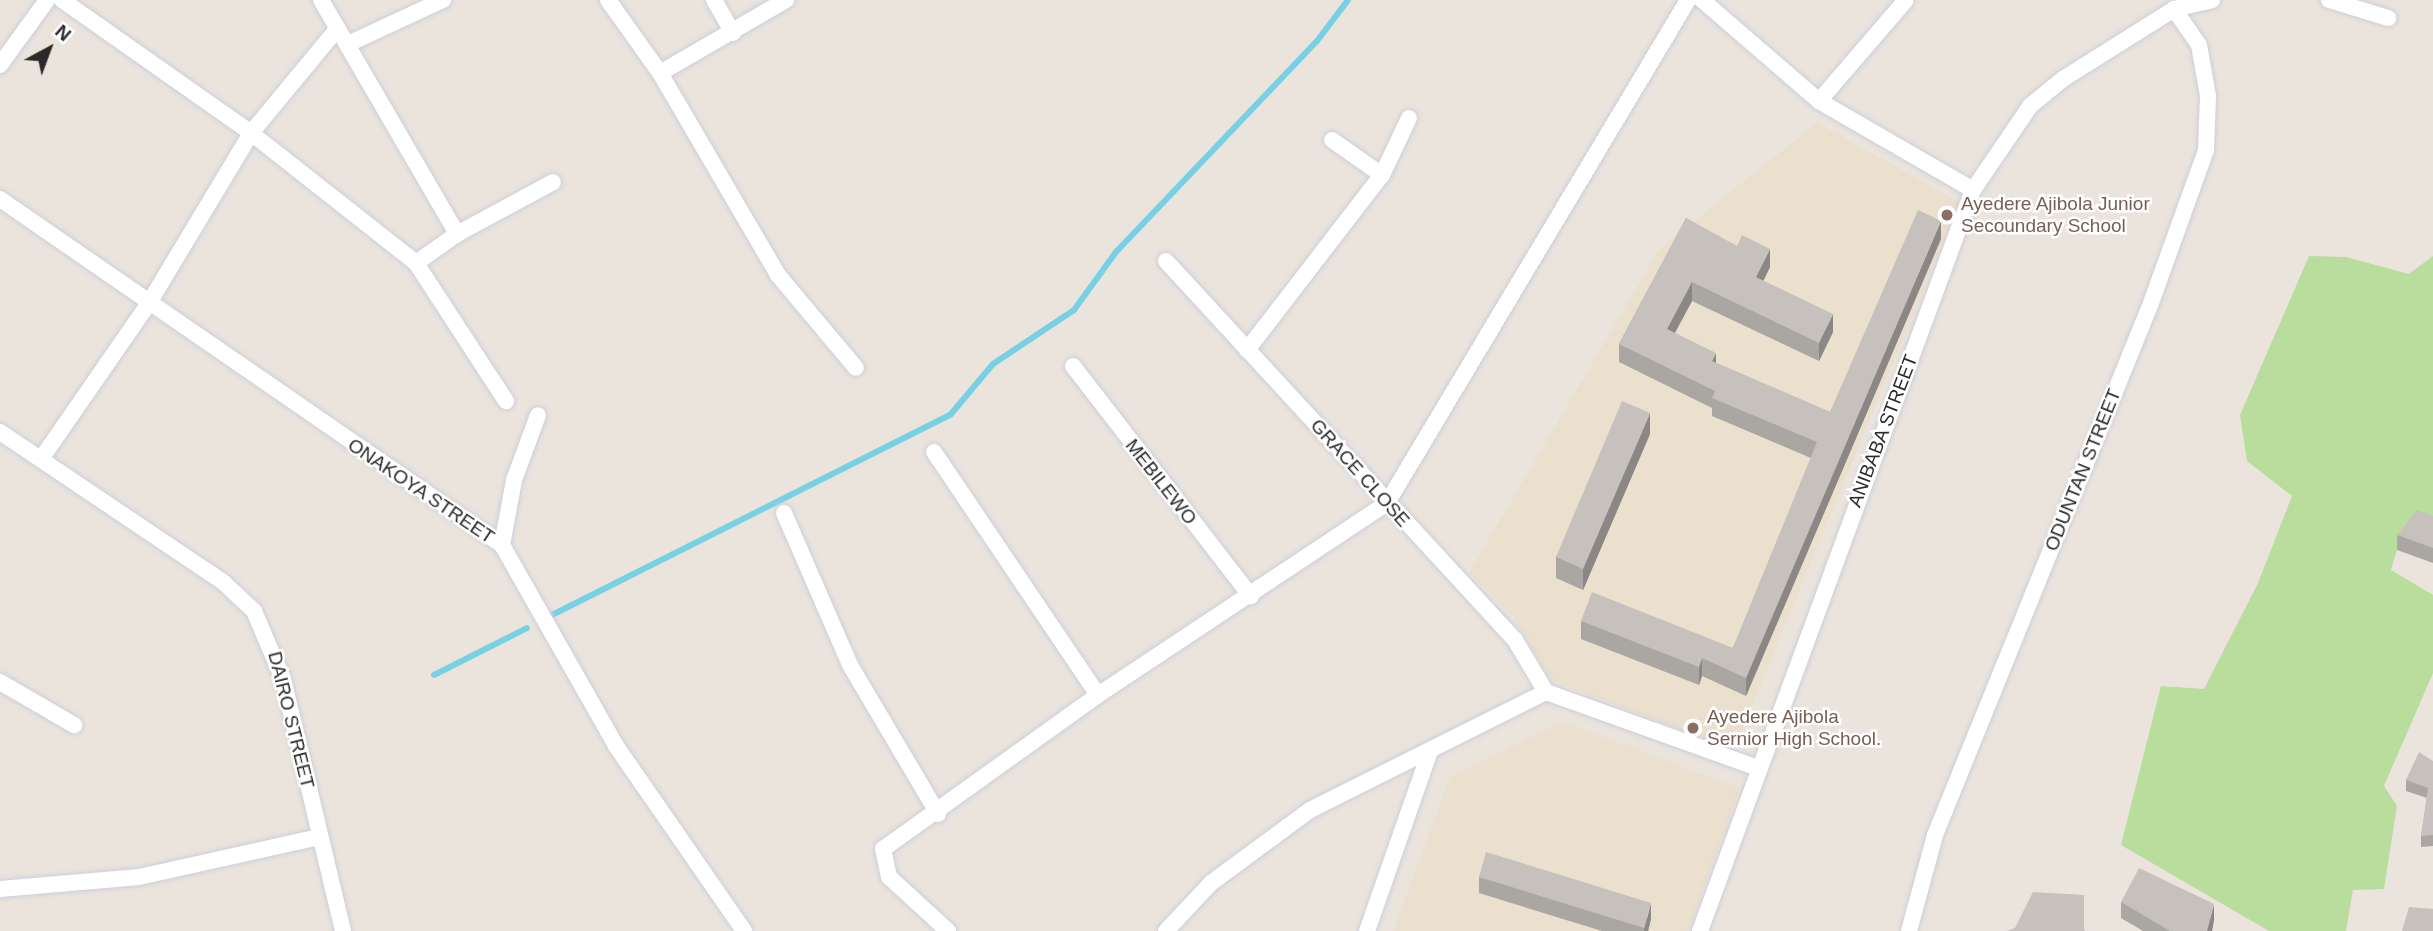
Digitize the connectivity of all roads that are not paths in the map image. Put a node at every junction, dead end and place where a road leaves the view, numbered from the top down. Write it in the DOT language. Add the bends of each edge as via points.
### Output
graph roads {
  1 [pos="47,0"];
  2 [pos="62,0"];
  3 [pos="321,0"];
  4 [pos="443,0"];
  5 [pos="608,0"];
  6 [pos="714,0"];
  7 [pos="786,0"];
  8 [pos="1688,0"];
  9 [pos="1702,0"];
  10 [pos="1906,0"];
  11 [pos="2212,0"];
  12 [pos="2329,0"];
  13 [pos="2174,9"];
  14 [pos="2388,18"];
  15 [pos="338,27"];
  16 [pos="733,33"];
  17 [pos="348,44"];
  18 [pos="0,65"];
  19 [pos="660,73"];
  20 [pos="1819,101"];
  21 [pos="1409,118"];
  22 [pos="251,133"];
  23 [pos="1332,140"];
  24 [pos="1382,176"];
  25 [pos="553,182"];
  26 [pos="1973,190"];
  27 [pos="0,200"];
  28 [pos="457,234"];
  29 [pos="1166,261"];
  30 [pos="416,263"];
  31 [pos="149,303"];
  32 [pos="1247,350"];
  33 [pos="1073,366"];
  34 [pos="856,368"];
  35 [pos="506,401"];
  36 [pos="538,415"];
  37 [pos="0,432"];
  38 [pos="934,452"];
  39 [pos="41,459"];
  40 [pos="1387,503"];
  41 [pos="784,513"];
  42 [pos="502,545"];
  43 [pos="1251,596"];
  44 [pos="0,682"];
  45 [pos="1546,692"];
  46 [pos="1098,695"];
  47 [pos="74,725"];
  48 [pos="1430,751"];
  49 [pos="1756,767"];
  50 [pos="938,814"];
  51 [pos="319,837"];
  52 [pos="0,888"];
  53 [pos="343,931"];
  54 [pos="744,931"];
  55 [pos="948,931"];
  56 [pos="1166,931"];
  57 [pos="1367,931"];
  58 [pos="1700,931"];
  59 [pos="1909,931"];
  1 -- 18 [label="street"];
  2 -- 22 [label="street"];
  3 -- 15 [label="street"];
  4 -- 17 [label="street"];
  5 -- 19 [label="street"];
  6 -- 16 [label="street"];
  7 -- 16 [label="street"];
  8 -- 40 [label="street"];
  9 -- 20 [label="street"];
  10 -- 20 [label="street"];
  11 -- 13 [label="street, ANIBABA STREET"];
  12 -- 14 [label="street"];
  13 -- 26 [label="street, ANIBABA STREET" via="2115,42 2030,106"];
  13 -- 59 [label="street, ODUNTAN STREET" via="2199,45 2208,96 2206,150 2151,303 1935,835"];
  15 -- 17 [label="street"];
  15 -- 22 [label="street"];
  16 -- 19 [label="street"];
  17 -- 28 [label="street"];
  19 -- 34 [label="street" via="778,275"];
  20 -- 26 [label="street"];
  21 -- 24 [label="street"];
  22 -- 30 [label="street"];
  22 -- 31 [label="street"];
  23 -- 24 [label="street"];
  24 -- 32 [label="street"];
  25 -- 28 [label="street"];
  26 -- 49 [label="street, ANIBABA STREET"];
  27 -- 31 [label="street, ONAKOYA STREET"];
  28 -- 30 [label="street"];
  29 -- 32 [label="street, GRACE CLOSE"];
  30 -- 35 [label="street"];
  31 -- 39 [label="street"];
  31 -- 42 [label="street, ONAKOYA STREET"];
  32 -- 40 [label="street, GRACE CLOSE"];
  33 -- 43 [label="street, MEBILEWO"];
  36 -- 42 [label="street" via="514,480"];
  37 -- 39 [label="street, DAIRO STREET"];
  38 -- 46 [label="street"];
  39 -- 51 [label="street, DAIRO STREET" via="254,611 283,679"];
  40 -- 43 [label="street"];
  40 -- 45 [label="street, GRACE CLOSE" via="1515,640"];
  41 -- 50 [label="street" via="850,665"];
  42 -- 54 [label="street, ONAKOYA STREET" via="616,746"];
  43 -- 46 [label="street"];
  44 -- 47 [label="street"];
  45 -- 48 [label="street"];
  45 -- 49 [label="street"];
  46 -- 50 [label="street"];
  48 -- 56 [label="street" via="1310,810 1211,883"];
  48 -- 57 [label="street"];
  49 -- 58 [label="street, ANIBABA STREET"];
  50 -- 55 [label="street" via="883,849 881,864"];
  51 -- 52 [label="street" via="139,877"];
  51 -- 53 [label="street, DAIRO STREET"];
}
